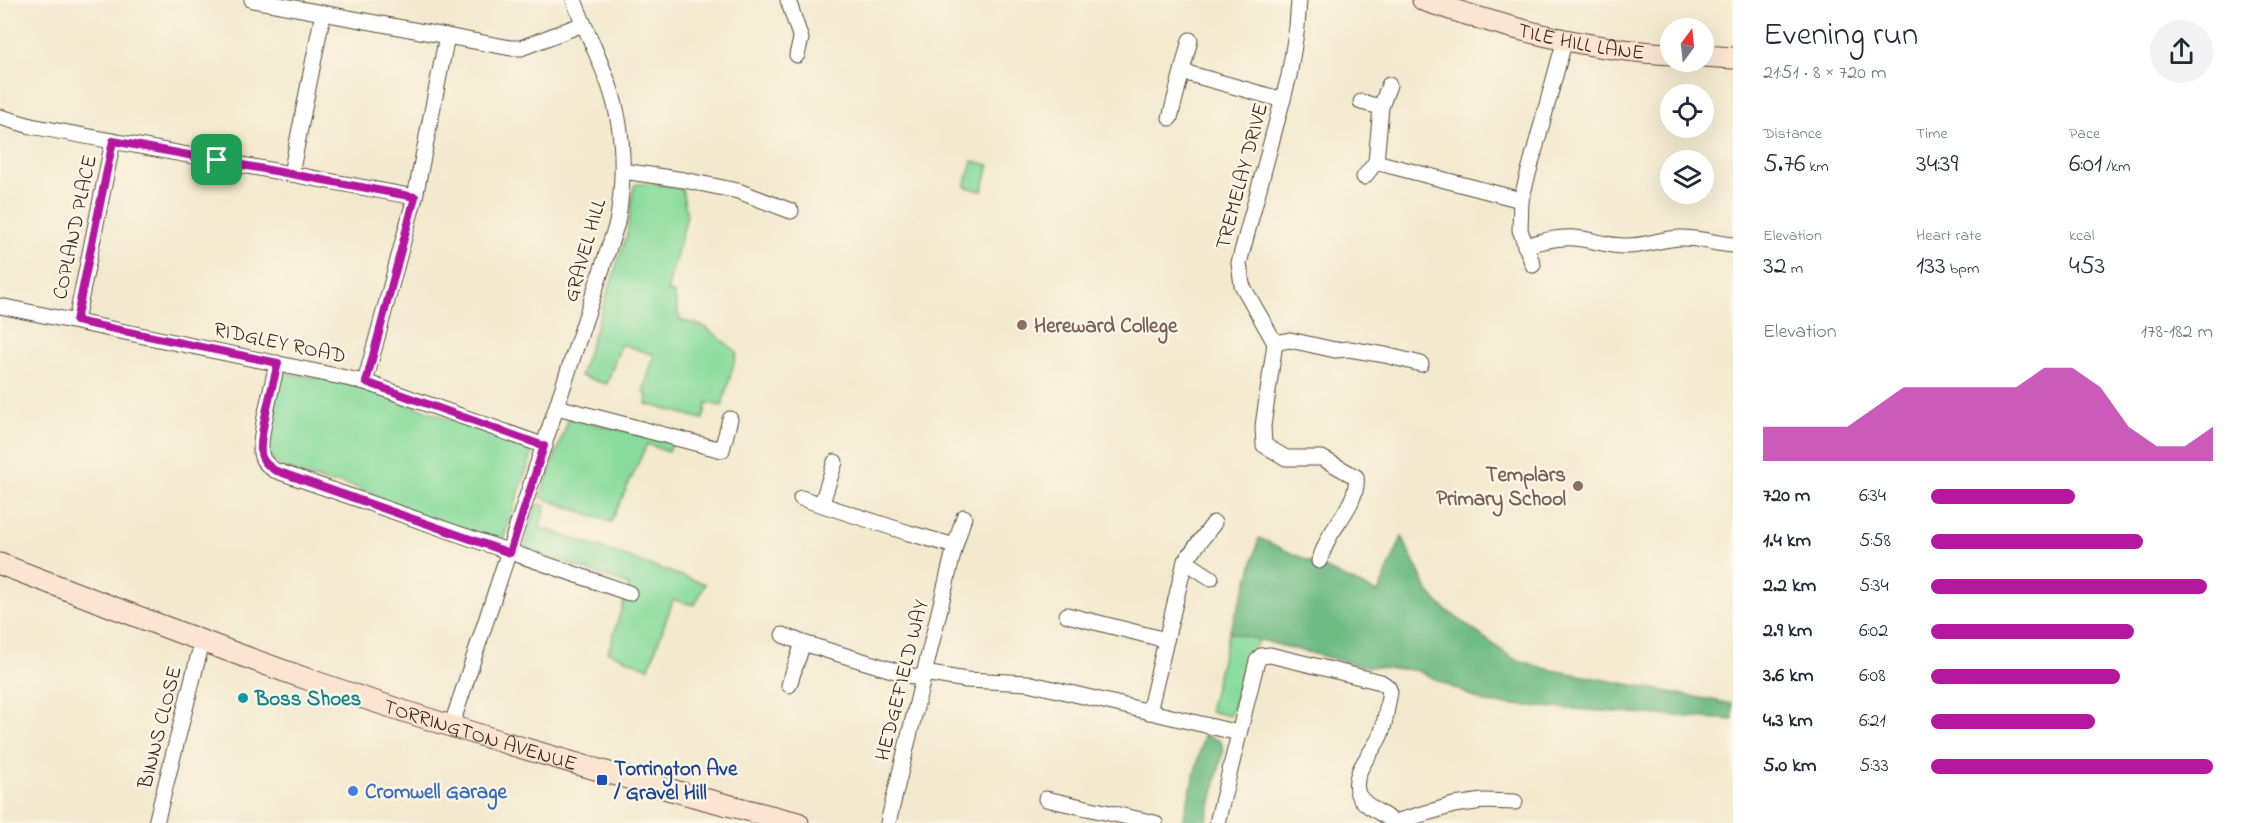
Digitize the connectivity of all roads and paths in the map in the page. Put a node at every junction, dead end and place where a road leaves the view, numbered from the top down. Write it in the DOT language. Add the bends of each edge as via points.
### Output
graph roads {
  1 [pos="252,0"];
  2 [pos="574,0"];
  3 [pos="788,0"];
  4 [pos="1299,0"];
  5 [pos="1423,0"];
  6 [pos="323,13"];
  7 [pos="583,24"];
  8 [pos="447,36"];
  9 [pos="1565,39"];
  10 [pos="1190,40"];
  11 [pos="1660,53"];
  12 [pos="797,55"];
  13 [pos="1714,57"];
  14 [pos="1733,58"];
  15 [pos="1183,72"];
  16 [pos="1389,85"];
  17 [pos="1282,100"];
  18 [pos="1361,102"];
  19 [pos="1381,107"];
  20 [pos="0,117"];
  21 [pos="1170,118"];
  22 [pos="113,141"];
  23 [pos="1376,162"];
  24 [pos="623,171"];
  25 [pos="291,174"];
  26 [pos="1364,177"];
  27 [pos="415,197"];
  28 [pos="1521,200"];
  29 [pos="791,211"];
  30 [pos="1733,244"];
  31 [pos="1525,246"];
  32 [pos="1533,265"];
  33 [pos="0,306"];
  34 [pos="76,321"];
  35 [pos="1275,343"];
  36 [pos="278,363"];
  37 [pos="1421,364"];
  38 [pos="366,382"];
  39 [pos="557,407"];
  40 [pos="730,419"];
  41 [pos="544,446"];
  42 [pos="835,462"];
  43 [pos="801,498"];
  44 [pos="822,503"];
  45 [pos="964,517"];
  46 [pos="1214,523"];
  47 [pos="955,546"];
  48 [pos="510,553"];
  49 [pos="1185,561"];
  50 [pos="1319,561"];
  51 [pos="0,564"];
  52 [pos="1211,578"];
  53 [pos="628,593"];
  54 [pos="1067,615"];
  55 [pos="783,635"];
  56 [pos="1166,640"];
  57 [pos="202,642"];
  58 [pos="803,643"];
  59 [pos="923,676"];
  60 [pos="789,685"];
  61 [pos="1149,712"];
  62 [pos="451,727"];
  63 [pos="1239,733"];
  64 [pos="1046,799"];
  65 [pos="1515,802"];
  66 [pos="156,823"];
  67 [pos="798,823"];
  68 [pos="888,823"];
  69 [pos="1155,823"];
  70 [pos="1217,823"];
  71 [pos="1395,823"];
  1 -- 6 [label="street"];
  2 -- 7 [label="street, GRAVEL HILL"];
  3 -- 12 [label="street" via="801,39"];
  4 -- 17 [label="street, TREMELAY DRIVE" via="1294,48"];
  5 -- 9 [label="street, TILE HILL LANE"];
  6 -- 8 [label="street"];
  6 -- 25 [label="street"];
  7 -- 8 [label="street" via="521,48"];
  7 -- 24 [label="street, GRAVEL HILL" via="615,105"];
  8 -- 27 [label="street"];
  9 -- 11 [label="street, TILE HILL LANE"];
  9 -- 28 [label="street"];
  10 -- 15 [label="street"];
  13 -- 14 [label="street"];
  15 -- 17 [label="street"];
  15 -- 21 [label="street"];
  16 -- 19 [label="street"];
  17 -- 35 [label="street, TREMELAY DRIVE" via="1239,263 1242,285"];
  18 -- 19 [label="street"];
  19 -- 23 [label="street"];
  20 -- 22 [label="street"];
  22 -- 25 [label="street"];
  22 -- 34 [label="street, COPLAND PLACE"];
  23 -- 26 [label="street"];
  23 -- 28 [label="street"];
  24 -- 29 [label="street" via="738,191"];
  24 -- 39 [label="street, GRAVEL HILL" via="616,229"];
  25 -- 27 [label="street"];
  27 -- 38 [label="street"];
  28 -- 31 [label="street" via="1520,230"];
  30 -- 31 [label="street" via="1700,237 1634,247 1575,238"];
  31 -- 32 [label="street"];
  33 -- 34 [label="street, RIDGLEY ROAD"];
  34 -- 36 [label="street, RIDGLEY ROAD"];
  35 -- 37 [label="street" via="1290,340"];
  35 -- 50 [label="street" via="1263,426 1264,445 1286,458 1322,458 1356,477 1352,497"];
  36 -- 38 [label="street, RIDGLEY ROAD"];
  36 -- 48 [label="street" via="260,454 274,470"];
  38 -- 41 [label="street, RIDGLEY ROAD"];
  39 -- 40 [label="street" via="722,450"];
  39 -- 41 [label="street, GRAVEL HILL"];
  41 -- 48 [label="street, GRAVEL HILL"];
  42 -- 44 [label="street"];
  43 -- 44 [label="street"];
  44 -- 47 [label="street"];
  45 -- 47 [label="street, HEDGEFIELD WAY"];
  46 -- 49 [label="street"];
  47 -- 59 [label="street, HEDGEFIELD WAY"];
  48 -- 53 [label="street"];
  48 -- 62 [label="street, GRAVEL HILL"];
  49 -- 52 [label="street"];
  49 -- 56 [label="street"];
  51 -- 57 [label="street, TORRINGTON AVENUE"];
  54 -- 56 [label="street"];
  55 -- 58 [label="street"];
  56 -- 61 [label="street"];
  57 -- 62 [label="street, TORRINGTON AVENUE"];
  57 -- 66 [label="street, BINNS CLOSE"];
  58 -- 59 [label="street"];
  58 -- 60 [label="street"];
  59 -- 61 [label="street" via="1028,683"];
  59 -- 68 [label="street, HEDGEFIELD WAY"];
  61 -- 63 [label="street"];
  62 -- 67 [label="street, TORRINGTON AVENUE" via="590,769"];
  63 -- 70 [label="street"];
  63 -- 71 [label="street" via="1261,656 1301,661 1381,682 1390,692 1381,734 1357,783 1359,795 1368,805"];
  64 -- 69 [label="street"];
  65 -- 71 [label="street" via="1454,805"];
}
